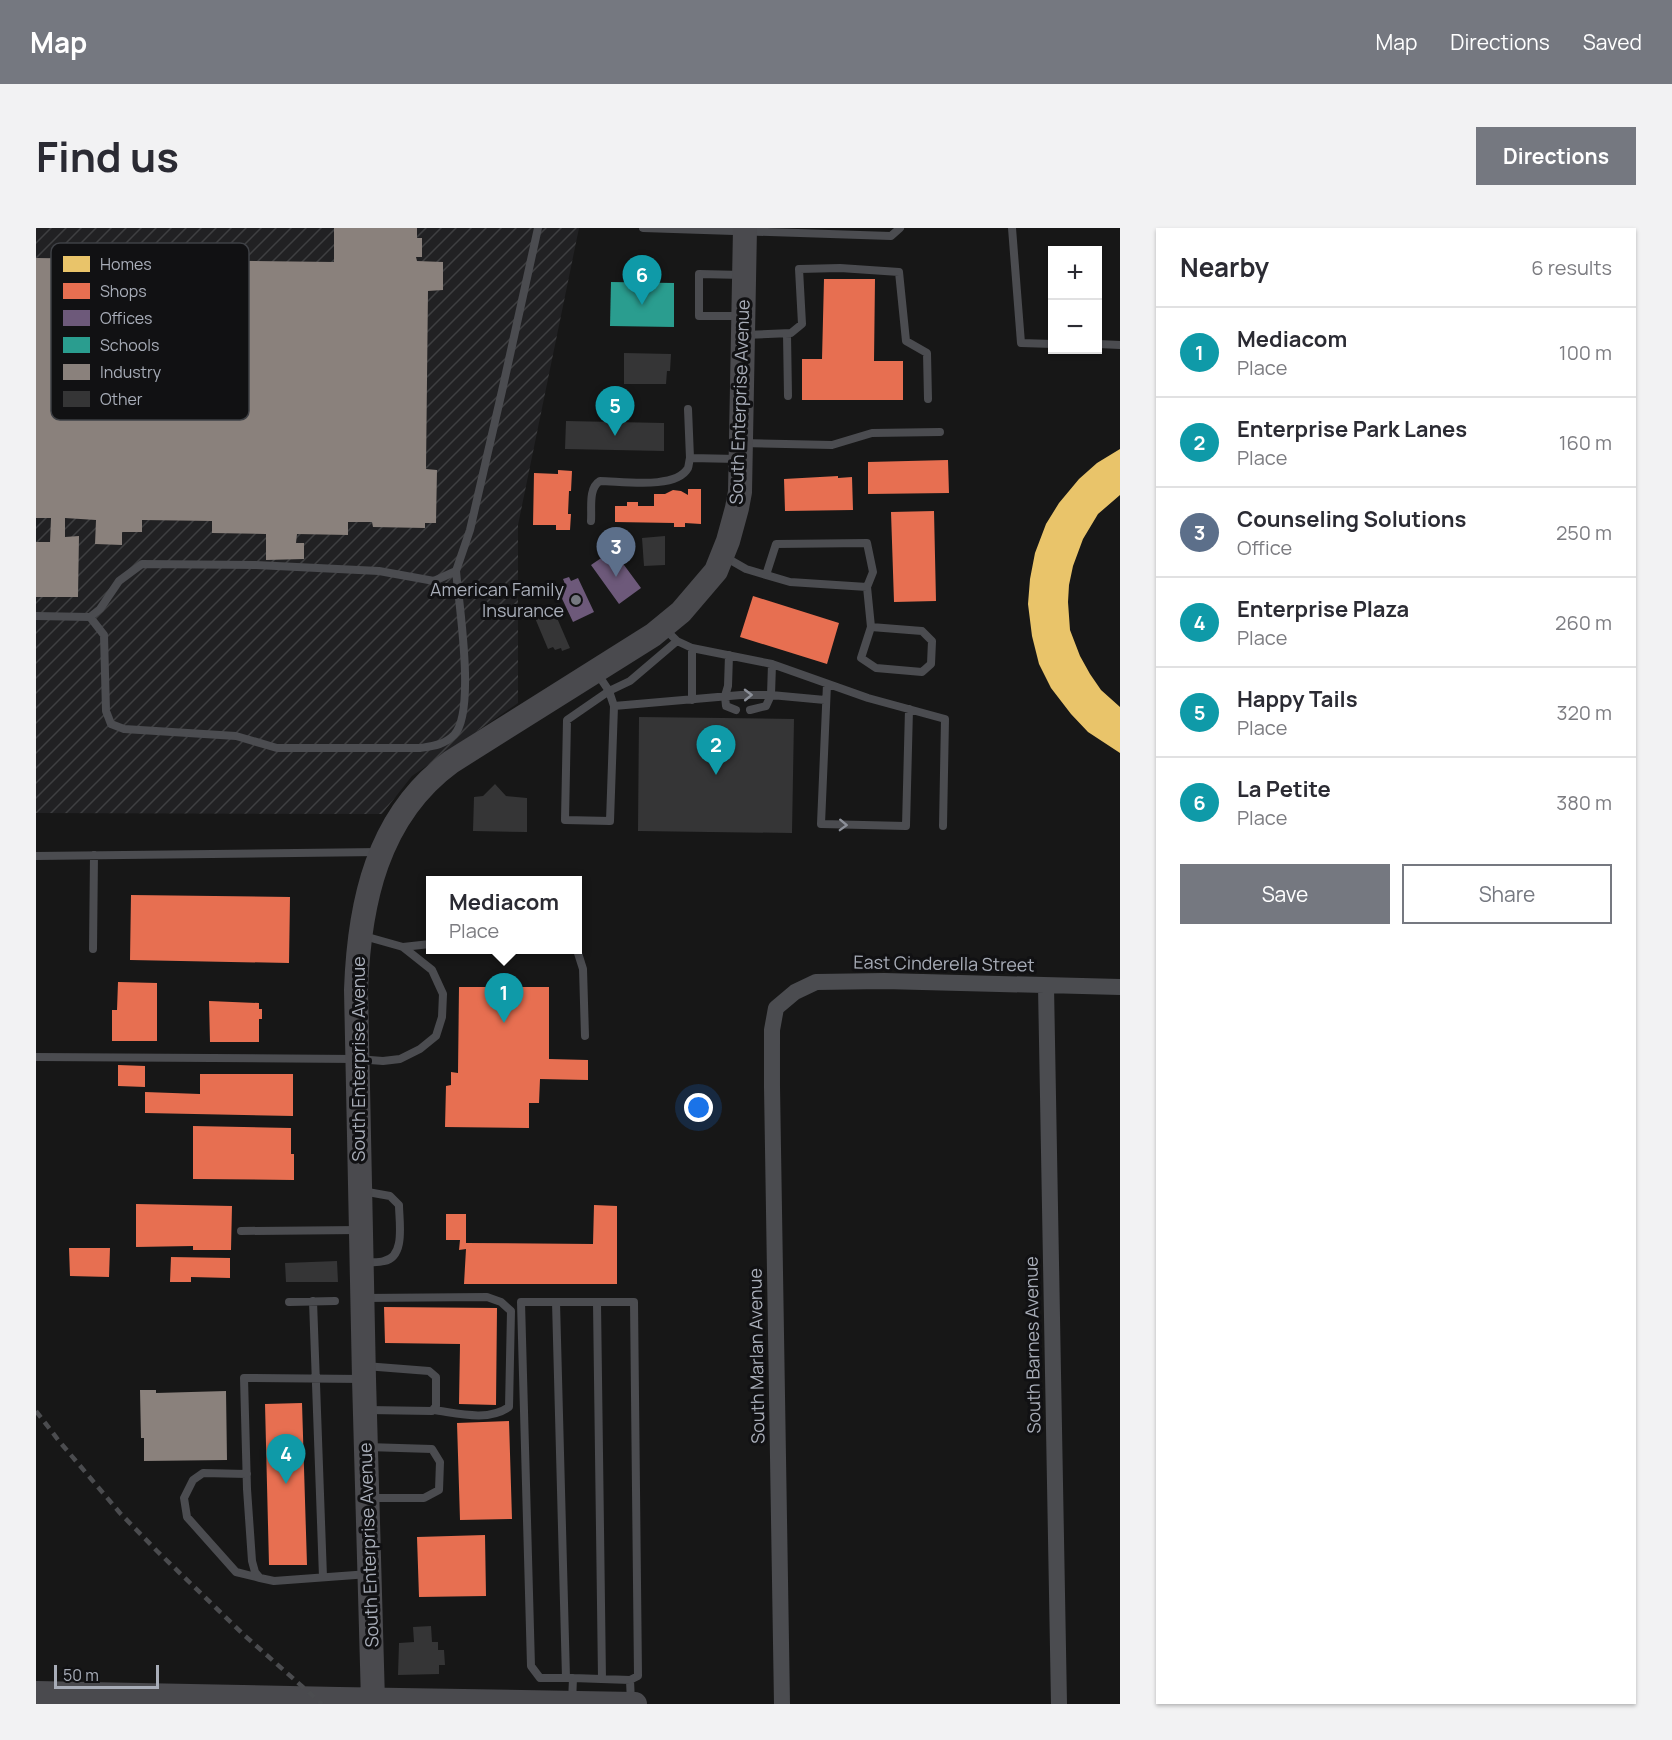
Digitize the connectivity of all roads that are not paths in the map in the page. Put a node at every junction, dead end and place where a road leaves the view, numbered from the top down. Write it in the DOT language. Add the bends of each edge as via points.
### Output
graph roads {
  1 [pos="538,228"];
  2 [pos="643,228"];
  3 [pos="900,228"];
  4 [pos="1012,228"];
  5 [pos="680,229"];
  6 [pos="713,229"];
  7 [pos="745,230"];
  8 [pos="744,275"];
  9 [pos="743,326"];
  10 [pos="787,334"];
  11 [pos="1048,344"];
  12 [pos="1102,344"];
  13 [pos="1120,345"];
  14 [pos="788,396"];
  15 [pos="928,399"];
  16 [pos="688,409"];
  17 [pos="940,432"];
  18 [pos="741,451"];
  19 [pos="690,458"];
  20 [pos="591,521"];
  21 [pos="722,556"];
  22 [pos="456,571"];
  23 [pos="766,575"];
  24 [pos="867,587"];
  25 [pos="36,616"];
  26 [pos="90,617"];
  27 [pos="871,627"];
  28 [pos="670,634"];
  29 [pos="692,648"];
  30 [pos="729,655"];
  31 [pos="772,664"];
  32 [pos="596,670"];
  33 [pos="827,684"];
  34 [pos="609,691"];
  35 [pos="771,695"];
  36 [pos="724,696"];
  37 [pos="692,700"];
  38 [pos="825,700"];
  39 [pos="614,706"];
  40 [pos="909,709"];
  41 [pos="736,710"];
  42 [pos="750,710"];
  43 [pos="943,826"];
  44 [pos="381,852"];
  45 [pos="94,855"];
  46 [pos="36,856"];
  47 [pos="360,934"];
  48 [pos="426,944"];
  49 [pos="403,947"];
  50 [pos="93,949"];
  51 [pos="578,954"];
  52 [pos="1046,986"];
  53 [pos="1120,987"];
  54 [pos="776,1008"];
  55 [pos="585,1036"];
  56 [pos="36,1057"];
  57 [pos="357,1059"];
  58 [pos="360,1191"];
  59 [pos="241,1230"];
  60 [pos="360,1230"];
  61 [pos="361,1262"];
  62 [pos="362,1298"];
  63 [pos="335,1301"];
  64 [pos="289,1302"];
  65 [pos="313,1302"];
  66 [pos="556,1302"];
  67 [pos="597,1303"];
  68 [pos="364,1372"];
  69 [pos="317,1378"];
  70 [pos="365,1410"];
  71 [pos="433,1410"];
  72 [pos="366,1447"];
  73 [pos="247,1474"];
  74 [pos="367,1498"];
  75 [pos="370,1574"];
  76 [pos="323,1577"];
  77 [pos="260,1578"];
  78 [pos="569,1678"];
  79 [pos="602,1679"];
  80 [pos="36,1693"];
  81 [pos="632,1696"];
  82 [pos="373,1701"];
  83 [pos="572,1703"];
  84 [pos="782,1704"];
  85 [pos="1059,1704"];
  1 -- 22 [label="lane" via="470,530"];
  2 -- 5 [label="lane"];
  3 -- 7 [label="lane" via="891,236"];
  4 -- 11 [label="lane" via="1021,343"];
  5 -- 6 [label="lane"];
  6 -- 7 [label="lane"];
  7 -- 8 [label="street, South Enterprise Avenue"];
  8 -- 9 [label="street, South Enterprise Avenue"];
  8 -- 9 [label="lane" via="699,274 699,316"];
  9 -- 10 [label="lane"];
  9 -- 18 [label="street, South Enterprise Avenue"];
  10 -- 14 [label="lane"];
  10 -- 15 [label="lane" via="802,324 799,269 899,272 906,341 927,353"];
  12 -- 13 [label="lane"];
  16 -- 19 [label="lane"];
  17 -- 18 [label="lane" via="872,433 832,445"];
  18 -- 19 [label="lane"];
  18 -- 21 [label="street, South Enterprise Avenue" via="740,492"];
  19 -- 20 [label="lane" via="687,469 666,482 595,484"];
  21 -- 23 [label="lane"];
  21 -- 28 [label="street, South Enterprise Avenue" via="716,571 681,612"];
  22 -- 26 [label="lane" via="434,580 379,571 142,564 119,581"];
  22 -- 26 [label="lane" via="466,677 461,726 443,744 420,748 277,748 236,736 124,729 111,724 106,711 104,635"];
  23 -- 24 [label="lane" via="789,582"];
  23 -- 24 [label="lane" via="776,544 867,543 873,572"];
  24 -- 27 [label="lane"];
  25 -- 26 [label="lane"];
  27 -- 27 [label="lane" via="861,658 876,668 922,672 931,664 932,641 922,631"];
  28 -- 29 [label="lane"];
  28 -- 32 [label="street, South Enterprise Avenue"];
  28 -- 34 [label="lane" via="630,681"];
  29 -- 30 [label="lane"];
  29 -- 37 [label="lane"];
  30 -- 31 [label="lane"];
  30 -- 36 [label="lane"];
  31 -- 33 [label="lane"];
  31 -- 35 [label="lane"];
  32 -- 34 [label="lane"];
  32 -- 44 [label="street, South Enterprise Avenue" via="426,782 405,807"];
  33 -- 38 [label="lane"];
  33 -- 40 [label="lane"];
  34 -- 39 [label="lane"];
  34 -- 39 [label="lane" via="567,720 565,820 610,821"];
  36 -- 35 [label="lane, one-way"];
  35 -- 38 [label="lane"];
  35 -- 42 [label="lane" via="765,706"];
  36 -- 37 [label="lane"];
  36 -- 41 [label="lane" via="726,706"];
  37 -- 39 [label="lane"];
  38 -- 40 [label="lane, one-way" via="821,824 906,826"];
  40 -- 43 [label="lane" via="945,719"];
  44 -- 45 [label="lane"];
  44 -- 47 [label="street, South Enterprise Avenue"];
  45 -- 46 [label="lane"];
  45 -- 50 [label="lane"];
  47 -- 49 [label="lane"];
  47 -- 57 [label="street, South Enterprise Avenue"];
  48 -- 49 [label="lane"];
  49 -- 57 [label="lane" via="432,970 443,994 436,1036 400,1059"];
  51 -- 55 [label="lane" via="583,969"];
  52 -- 53 [label="street, East Cinderella Street"];
  52 -- 54 [label="street, East Cinderella Street" via="816,982 795,992"];
  52 -- 85 [label="street, South Barnes Avenue"];
  54 -- 84 [label="street, South Marlan Avenue" via="772,1042"];
  56 -- 57 [label="lane"];
  57 -- 58 [label="street, South Enterprise Avenue"];
  58 -- 60 [label="street, South Enterprise Avenue"];
  58 -- 61 [label="lane" via="390,1196 399,1205 400,1244 394,1257 386,1261"];
  59 -- 60 [label="lane"];
  60 -- 61 [label="street, South Enterprise Avenue"];
  61 -- 62 [label="street, South Enterprise Avenue"];
  62 -- 68 [label="street, South Enterprise Avenue"];
  62 -- 71 [label="lane" via="487,1297 511,1311 508,1407 485,1416"];
  63 -- 65 [label="lane"];
  64 -- 65 [label="lane"];
  65 -- 69 [label="lane"];
  66 -- 67 [label="lane"];
  66 -- 78 [label="lane"];
  66 -- 78 [label="lane" via="521,1302 531,1666 540,1677"];
  67 -- 79 [label="lane"];
  67 -- 81 [label="lane" via="634,1302 638,1676"];
  68 -- 69 [label="lane"];
  68 -- 70 [label="street, South Enterprise Avenue"];
  68 -- 71 [label="lane" via="429,1371 436,1377"];
  69 -- 73 [label="lane" via="244,1378"];
  69 -- 76 [label="lane"];
  70 -- 71 [label="lane"];
  70 -- 72 [label="street, South Enterprise Avenue"];
  72 -- 74 [label="street, South Enterprise Avenue"];
  72 -- 74 [label="lane" via="432,1449 440,1462 440,1490 424,1498"];
  73 -- 77 [label="lane" via="252,1561"];
  73 -- 77 [label="lane" via="203,1473 193,1480 184,1498 187,1516 236,1572"];
  74 -- 75 [label="street, South Enterprise Avenue"];
  75 -- 76 [label="lane"];
  75 -- 82 [label="street, South Enterprise Avenue"];
  76 -- 77 [label="lane" via="273,1581"];
  78 -- 79 [label="lane"];
  78 -- 83 [label="lane"];
  79 -- 81 [label="lane"];
  80 -- 82 [label="street"];
  81 -- 83 [label="street"];
  82 -- 83 [label="street"];
}
